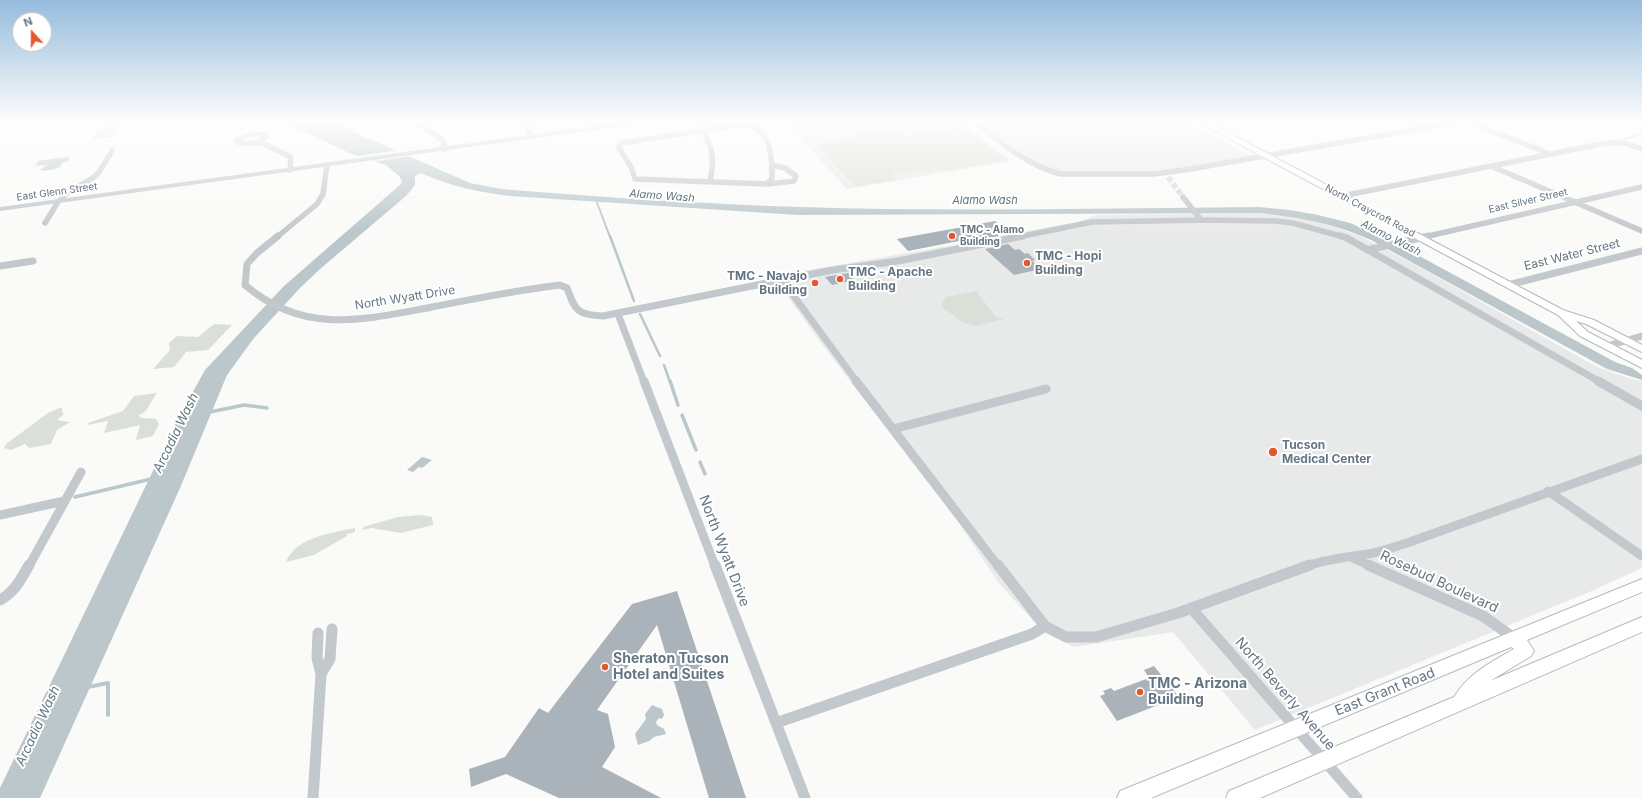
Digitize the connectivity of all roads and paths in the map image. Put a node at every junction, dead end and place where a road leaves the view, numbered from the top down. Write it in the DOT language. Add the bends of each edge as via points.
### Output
graph roads {
  1 [pos="107,159"];
  2 [pos="291,159"];
  3 [pos="369,159"];
  4 [pos="626,159"];
  5 [pos="714,159"];
  6 [pos="771,159"];
  7 [pos="1025,159"];
  8 [pos="1247,159"];
  9 [pos="1272,159"];
  10 [pos="1524,159"];
  11 [pos="327,165"];
  12 [pos="772,165"];
  13 [pos="1490,166"];
  14 [pos="290,170"];
  15 [pos="710,181"];
  16 [pos="767,184"];
  17 [pos="1642,187"];
  18 [pos="1342,196"];
  19 [pos="1185,200"];
  20 [pos="58,202"];
  21 [pos="1574,202"];
  22 [pos="0,209"];
  23 [pos="1199,218"];
  24 [pos="45,223"];
  25 [pos="1642,231"];
  26 [pos="1420,238"];
  27 [pos="1367,250"];
  28 [pos="1642,251"];
  29 [pos="33,261"];
  30 [pos="0,266"];
  31 [pos="782,280"];
  32 [pos="1508,285"];
  33 [pos="1559,312"];
  34 [pos="618,314"];
  35 [pos="1642,336"];
  36 [pos="1626,340"];
  37 [pos="1607,346"];
  38 [pos="1642,349"];
  39 [pos="1642,365"];
  40 [pos="1046,389"];
  41 [pos="1642,406"];
  42 [pos="893,429"];
  43 [pos="1642,459"];
  44 [pos="82,472"];
  45 [pos="1548,491"];
  46 [pos="64,501"];
  47 [pos="0,515"];
  48 [pos="1349,556"];
  49 [pos="1642,556"];
  50 [pos="1642,585"];
  51 [pos="5,598"];
  52 [pos="1191,608"];
  53 [pos="1642,624"];
  54 [pos="1045,626"];
  55 [pos="332,629"];
  56 [pos="318,633"];
  57 [pos="1514,638"];
  58 [pos="321,674"];
  59 [pos="1460,703"];
  60 [pos="776,723"];
  61 [pos="1295,729"];
  62 [pos="1324,761"];
  63 [pos="313,798"];
  64 [pos="805,798"];
  65 [pos="1127,798"];
  66 [pos="1236,798"];
  67 [pos="1357,798"];
  1 -- 20 [label="street" via="93,178 67,193"];
  2 -- 14 [label="street"];
  3 -- 11 [label="street, East Glenn Street"];
  4 -- 15 [label="street" via="635,178 641,180"];
  5 -- 15 [label="street"];
  6 -- 12 [label="street"];
  7 -- 8 [label="street" via="1046,171 1060,174 1167,175"];
  9 -- 18 [label="main road, North Craycroft Road"];
  10 -- 13 [label="street"];
  11 -- 14 [label="street, East Glenn Street"];
  11 -- 34 [label="street, North Wyatt Drive" via="323,194 317,204 247,264 245,285 264,300 285,311 314,318 360,320 560,285 567,288 575,310 585,316"];
  12 -- 16 [label="street" via="772,178"];
  12 -- 16 [label="street" via="790,169 796,176 794,181"];
  13 -- 18 [label="street"];
  13 -- 21 [label="street"];
  14 -- 20 [label="street, East Glenn Street"];
  15 -- 16 [label="street"];
  17 -- 21 [label="street, East Silver Street"];
  18 -- 26 [label="main road, North Craycroft Road"];
  19 -- 23 [label="street"];
  20 -- 22 [label="street, East Glenn Street"];
  20 -- 24 [label="street"];
  21 -- 25 [label="street"];
  21 -- 26 [label="street, East Silver Street"];
  23 -- 27 [label="street, North Wyatt Drive" via="1293,223 1341,236"];
  23 -- 31 [label="street, North Wyatt Drive" via="1092,222 898,261"];
  26 -- 27 [label="street, East Silver Street"];
  26 -- 32 [label="main road, North Craycroft Road"];
  27 -- 41 [label="street, North Wyatt Drive"];
  28 -- 32 [label="street, East Water Street"];
  29 -- 30 [label="street"];
  31 -- 34 [label="street, North Wyatt Drive"];
  31 -- 42 [label="street"];
  32 -- 33 [label="main road, North Craycroft Road"];
  33 -- 36 [label="main road, North Craycroft Road" via="1590,322"];
  33 -- 37 [label="main road, North Craycroft Road" via="1584,334"];
  34 -- 60 [label="street, North Wyatt Drive"];
  35 -- 36 [label="street"];
  36 -- 37 [label="street"];
  36 -- 38 [label="main road, North Craycroft Road"];
  37 -- 39 [label="main road, North Craycroft Road"];
  40 -- 42 [label="street"];
  42 -- 54 [label="street"];
  43 -- 45 [label="street"];
  44 -- 46 [label="street"];
  45 -- 48 [label="street" via="1407,543 1369,554"];
  45 -- 49 [label="street"];
  46 -- 47 [label="street"];
  46 -- 51 [label="street" via="19,583"];
  48 -- 52 [label="street" via="1317,562"];
  48 -- 57 [label="street, Rosebud Boulevard" via="1489,620"];
  50 -- 57 [label="main road, East Grant Road"];
  52 -- 54 [label="street" via="1096,637 1066,637"];
  52 -- 61 [label="street, North Beverly Avenue"];
  53 -- 59 [label="main road"];
  54 -- 60 [label="street" via="1032,634"];
  55 -- 58 [label="street" via="330,659"];
  56 -- 58 [label="street" via="317,658"];
  57 -- 59 [label="main road" via="1525,651 1481,676"];
  57 -- 61 [label="main road, East Grant Road"];
  58 -- 63 [label="street"];
  59 -- 62 [label="main road"];
  60 -- 64 [label="street, North Wyatt Drive"];
  61 -- 62 [label="street, North Beverly Avenue"];
  61 -- 65 [label="main road, East Grant Road"];
  62 -- 66 [label="main road"];
  62 -- 67 [label="street, North Beverly Avenue"];
}
